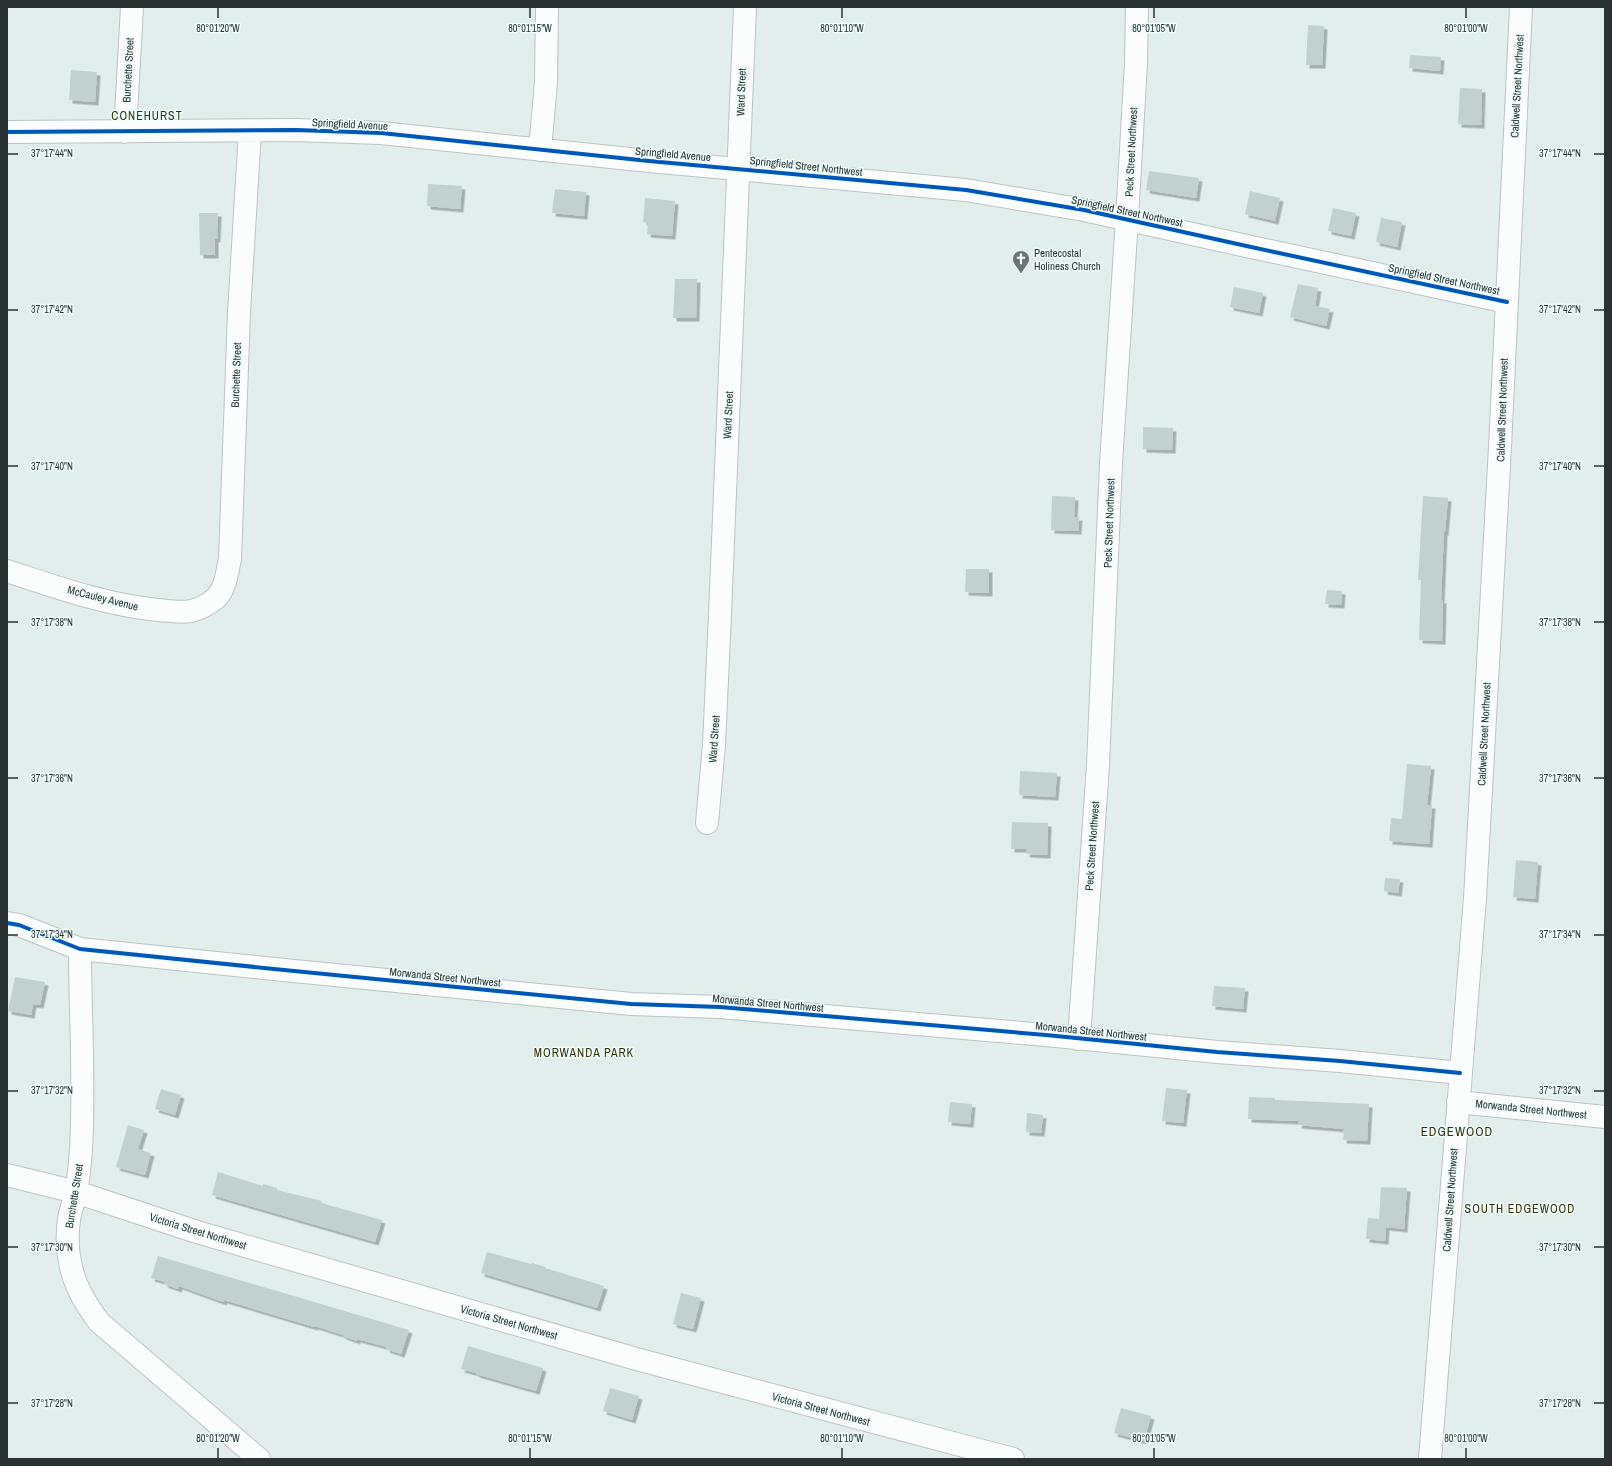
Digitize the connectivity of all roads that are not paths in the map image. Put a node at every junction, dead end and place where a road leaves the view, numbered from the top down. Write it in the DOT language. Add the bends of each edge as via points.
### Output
graph roads {
  1 [pos="132,7"];
  2 [pos="547,7"];
  3 [pos="745,7"];
  4 [pos="1137,7"];
  5 [pos="1521,7"];
  6 [pos="250,131"];
  7 [pos="7,132"];
  8 [pos="125,132"];
  9 [pos="540,150"];
  10 [pos="739,168"];
  11 [pos="1127,219"];
  12 [pos="1507,302"];
  13 [pos="7,571"];
  14 [pos="201,608"];
  15 [pos="707,823"];
  16 [pos="7,923"];
  17 [pos="80,949"];
  18 [pos="1079,1039"];
  19 [pos="1460,1073"];
  20 [pos="1458,1102"];
  21 [pos="1605,1117"];
  22 [pos="7,1175"];
  23 [pos="76,1192"];
  24 [pos="259,1459"];
  25 [pos="1013,1459"];
  26 [pos="1430,1459"];
  1 -- 8 [label="street, Burchette Street"];
  2 -- 9 [label="street" via="546,82"];
  3 -- 10 [label="street, Ward Street"];
  4 -- 11 [label="street, Peck Street Northwest"];
  5 -- 12 [label="street, Caldwell Street Northwest"];
  6 -- 8 [label="street, Springfield Avenue"];
  6 -- 9 [label="street, Springfield Avenue" via="381,133"];
  6 -- 14 [label="street, Burchette Street" via="238,312 230,559 222,590 216,598"];
  7 -- 8 [label="street, Springfield Avenue"];
  9 -- 10 [label="street, Springfield Avenue"];
  10 -- 11 [label="street, Springfield Street Northwest" via="966,190"];
  10 -- 15 [label="street, Ward Street" via="720,629"];
  11 -- 12 [label="street, Springfield Street Northwest"];
  11 -- 18 [label="street, Peck Street Northwest" via="1111,463 1098,765"];
  12 -- 19 [label="street, Caldwell Street Northwest" via="1475,898"];
  13 -- 14 [label="street, McCauley Avenue" via="135,608 181,612"];
  16 -- 17 [label="street, Morwanda Street Northwest" via="19,924"];
  17 -- 18 [label="street, Morwanda Street Northwest" via="632,1004 720,1007"];
  17 -- 23 [label="street, Burchette Street" via="83,1117 81,1161"];
  18 -- 19 [label="street, Morwanda Street Northwest"];
  19 -- 20 [label="street, Caldwell Street Northwest"];
  20 -- 21 [label="street, Morwanda Street Northwest"];
  20 -- 26 [label="street, Caldwell Street Northwest"];
  22 -- 23 [label="street, Victoria Street Northwest"];
  23 -- 24 [label="street, Burchette Street" via="68,1239 70,1262 77,1288 86,1306 99,1322"];
  23 -- 25 [label="street, Victoria Street Northwest" via="197,1232 640,1360"];
}
